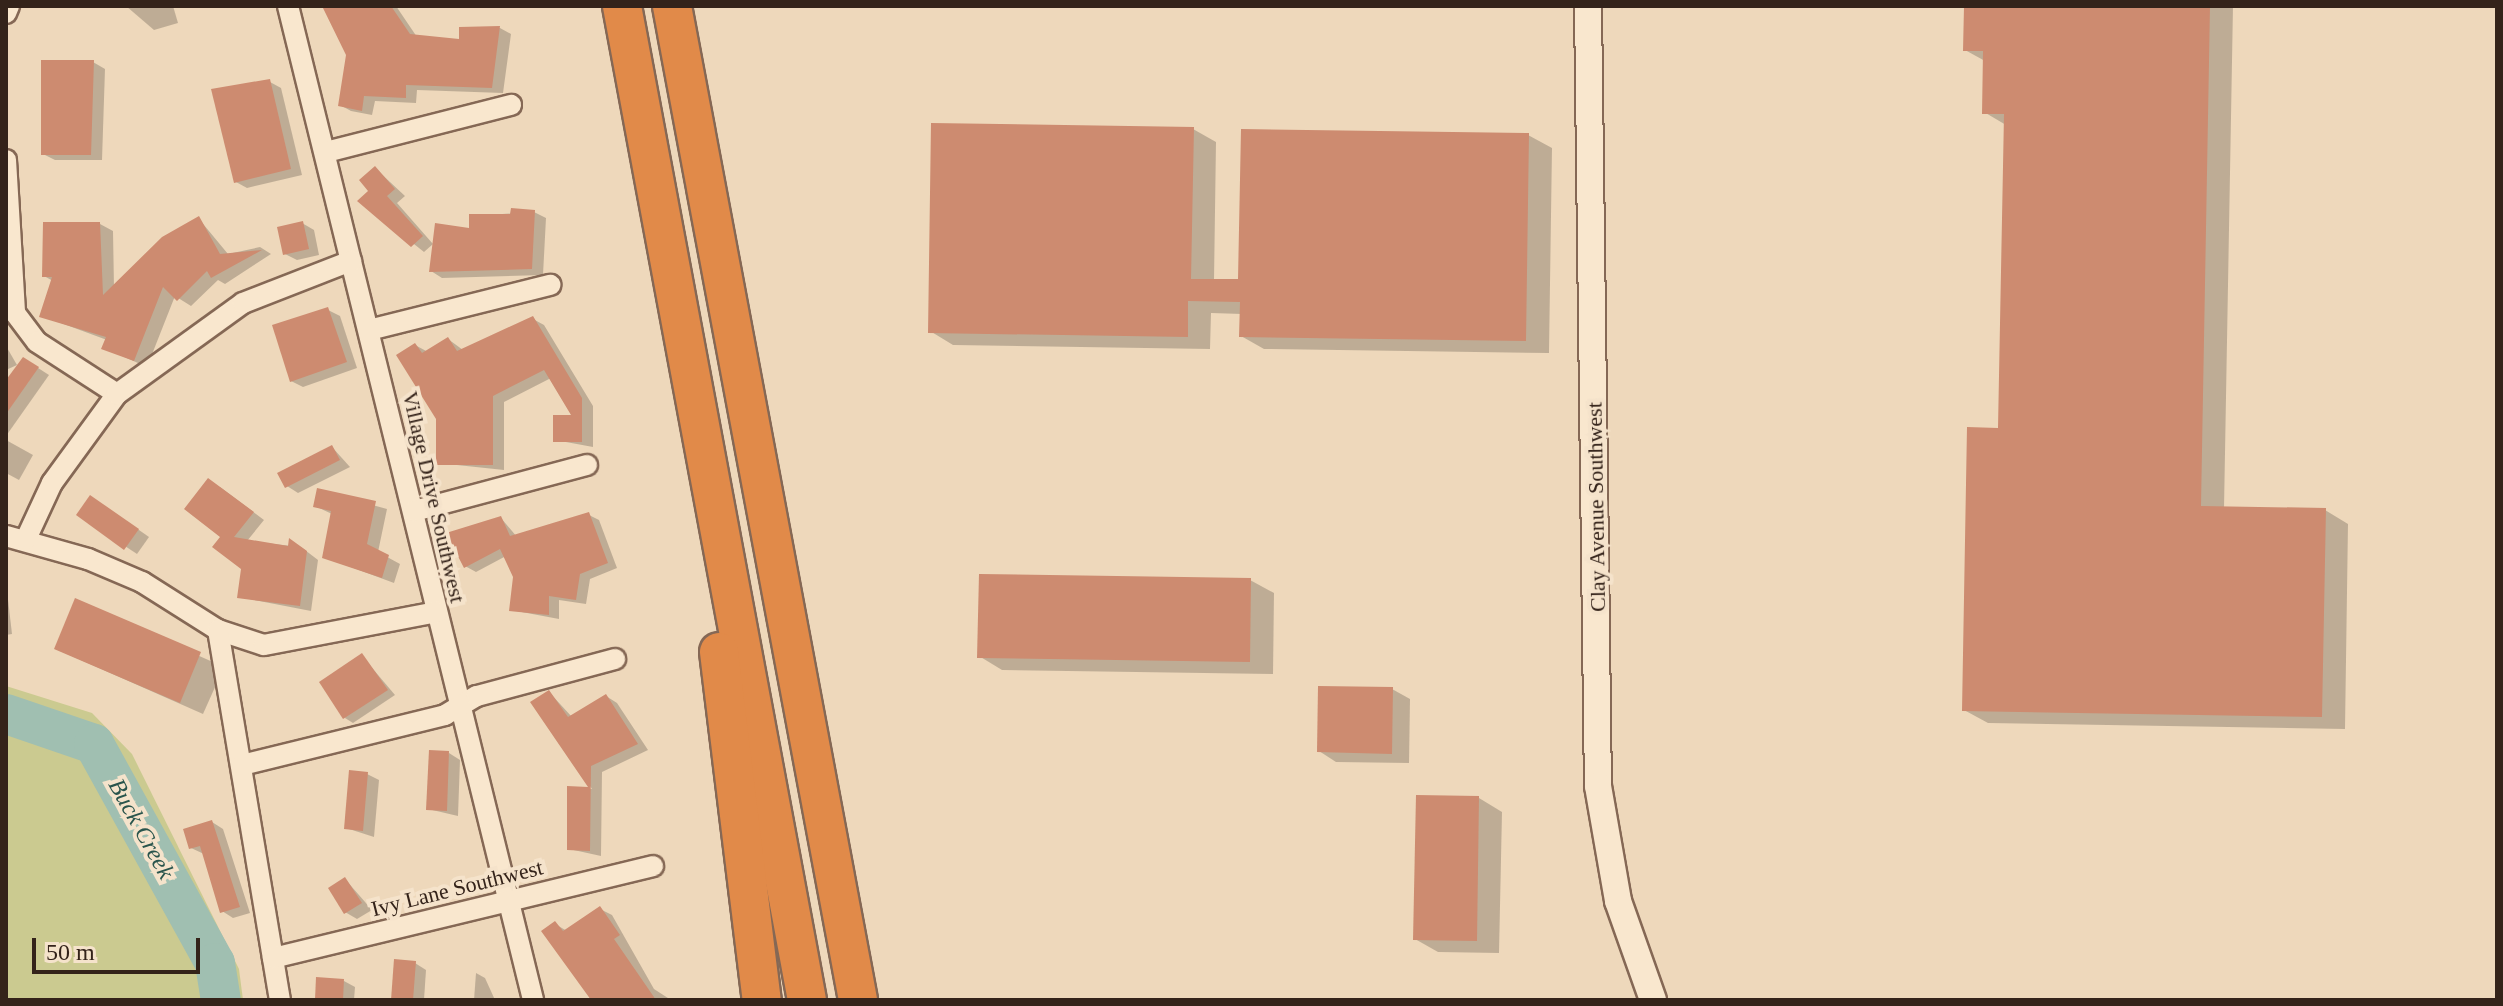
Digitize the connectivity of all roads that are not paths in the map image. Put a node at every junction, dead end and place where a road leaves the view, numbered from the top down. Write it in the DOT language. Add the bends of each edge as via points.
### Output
graph roads {
  1 [pos="9,6"];
  2 [pos="288,6"];
  3 [pos="622,6"];
  4 [pos="672,6"];
  5 [pos="1588,6"];
  6 [pos="6,13"];
  7 [pos="511,105"];
  8 [pos="326,152"];
  9 [pos="6,160"];
  10 [pos="351,261"];
  11 [pos="550,285"];
  12 [pos="679,316"];
  13 [pos="369,330"];
  14 [pos="117,394"];
  15 [pos="587,465"];
  16 [pos="414,511"];
  17 [pos="16,538"];
  18 [pos="437,612"];
  19 [pos="218,630"];
  20 [pos="790,634"];
  21 [pos="615,659"];
  22 [pos="462,705"];
  23 [pos="242,765"];
  24 [pos="653,866"];
  25 [pos="509,899"];
  26 [pos="273,958"];
  27 [pos="280,1000"];
  28 [pos="533,1000"];
  29 [pos="762,1000"];
  30 [pos="807,1000"];
  31 [pos="858,1000"];
  32 [pos="881,1000"];
  33 [pos="1653,1000"];
  1 -- 6 [label="street"];
  2 -- 8 [label="street, Village Drive Southwest"];
  3 -- 12 [label="highway"];
  4 -- 20 [label="highway"];
  5 -- 33 [label="street, Clay Avenue Southwest" via="1598,786 1618,901"];
  7 -- 8 [label="street"];
  8 -- 10 [label="street, Village Drive Southwest"];
  9 -- 14 [label="street" via="10,290 19,322"];
  10 -- 13 [label="street, Village Drive Southwest"];
  10 -- 14 [label="street" via="243,303"];
  11 -- 13 [label="street"];
  12 -- 29 [label="highway"];
  12 -- 30 [label="highway"];
  13 -- 16 [label="street, Village Drive Southwest"];
  14 -- 17 [label="street"];
  15 -- 16 [label="street"];
  16 -- 18 [label="street, Village Drive Southwest"];
  17 -- 19 [label="street" via="142,582"];
  18 -- 19 [label="street" via="294,644 264,645"];
  18 -- 22 [label="street, Village Drive Southwest"];
  19 -- 23 [label="street"];
  20 -- 31 [label="highway"];
  20 -- 32 [label="highway"];
  21 -- 22 [label="street"];
  22 -- 23 [label="street" via="445,715"];
  22 -- 25 [label="street, Village Drive Southwest"];
  23 -- 26 [label="street"];
  24 -- 25 [label="street, Ivy Lane Southwest"];
  25 -- 26 [label="street, Ivy Lane Southwest"];
  25 -- 28 [label="street, Village Drive Southwest"];
  26 -- 27 [label="street"];
}
